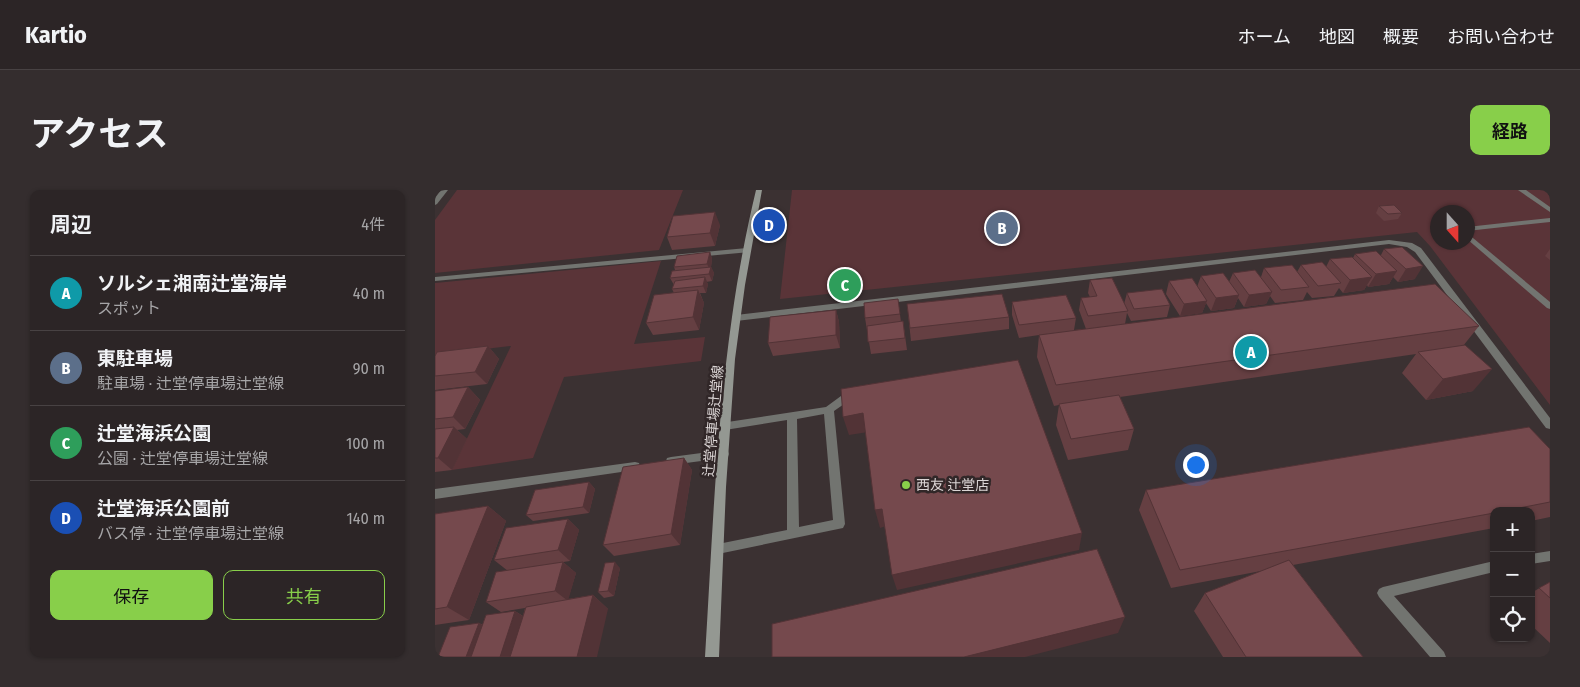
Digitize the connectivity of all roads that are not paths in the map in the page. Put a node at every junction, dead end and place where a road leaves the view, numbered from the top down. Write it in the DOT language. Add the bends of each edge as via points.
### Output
graph roads {
  1 [pos="445,190"];
  2 [pos="759,190"];
  3 [pos="1521,190"];
  4 [pos="1550,200"];
  5 [pos="1537,201"];
  6 [pos="435,203"];
  7 [pos="1550,210"];
  8 [pos="1550,220"];
  9 [pos="1475,228"];
  10 [pos="1475,242"];
  11 [pos="747,250"];
  12 [pos="435,279"];
  13 [pos="1550,306"];
  14 [pos="736,318"];
  15 [pos="864,395"];
  16 [pos="829,410"];
  17 [pos="792,416"];
  18 [pos="1550,425"];
  19 [pos="725,426"];
  20 [pos="724,454"];
  21 [pos="435,494"];
  22 [pos="793,534"];
  23 [pos="718,549"];
  24 [pos="1550,556"];
  25 [pos="1535,558"];
  26 [pos="1490,567"];
  27 [pos="712,657"];
  28 [pos="1439,657"];
  1 -- 6 [label="street"];
  2 -- 11 [label="main road, 辻堂停車場辻堂線"];
  3 -- 5 [label="street"];
  4 -- 5 [label="street"];
  5 -- 7 [label="street"];
  8 -- 9 [label="street"];
  10 -- 13 [label="street"];
  11 -- 12 [label="street"];
  11 -- 14 [label="main road, 辻堂停車場辻堂線"];
  14 -- 18 [label="street" via="1401,243 1418,250"];
  14 -- 19 [label="main road, 辻堂停車場辻堂線"];
  15 -- 16 [label="street" via="845,398"];
  16 -- 17 [label="street"];
  16 -- 22 [label="street" via="839,524"];
  17 -- 19 [label="street"];
  17 -- 22 [label="street"];
  19 -- 20 [label="main road, 辻堂停車場辻堂線"];
  20 -- 21 [label="street"];
  20 -- 23 [label="main road, 辻堂停車場辻堂線"];
  22 -- 23 [label="street"];
  23 -- 27 [label="main road, 辻堂停車場辻堂線"];
  24 -- 25 [label="street"];
  26 -- 28 [label="street" via="1383,592"];
}
